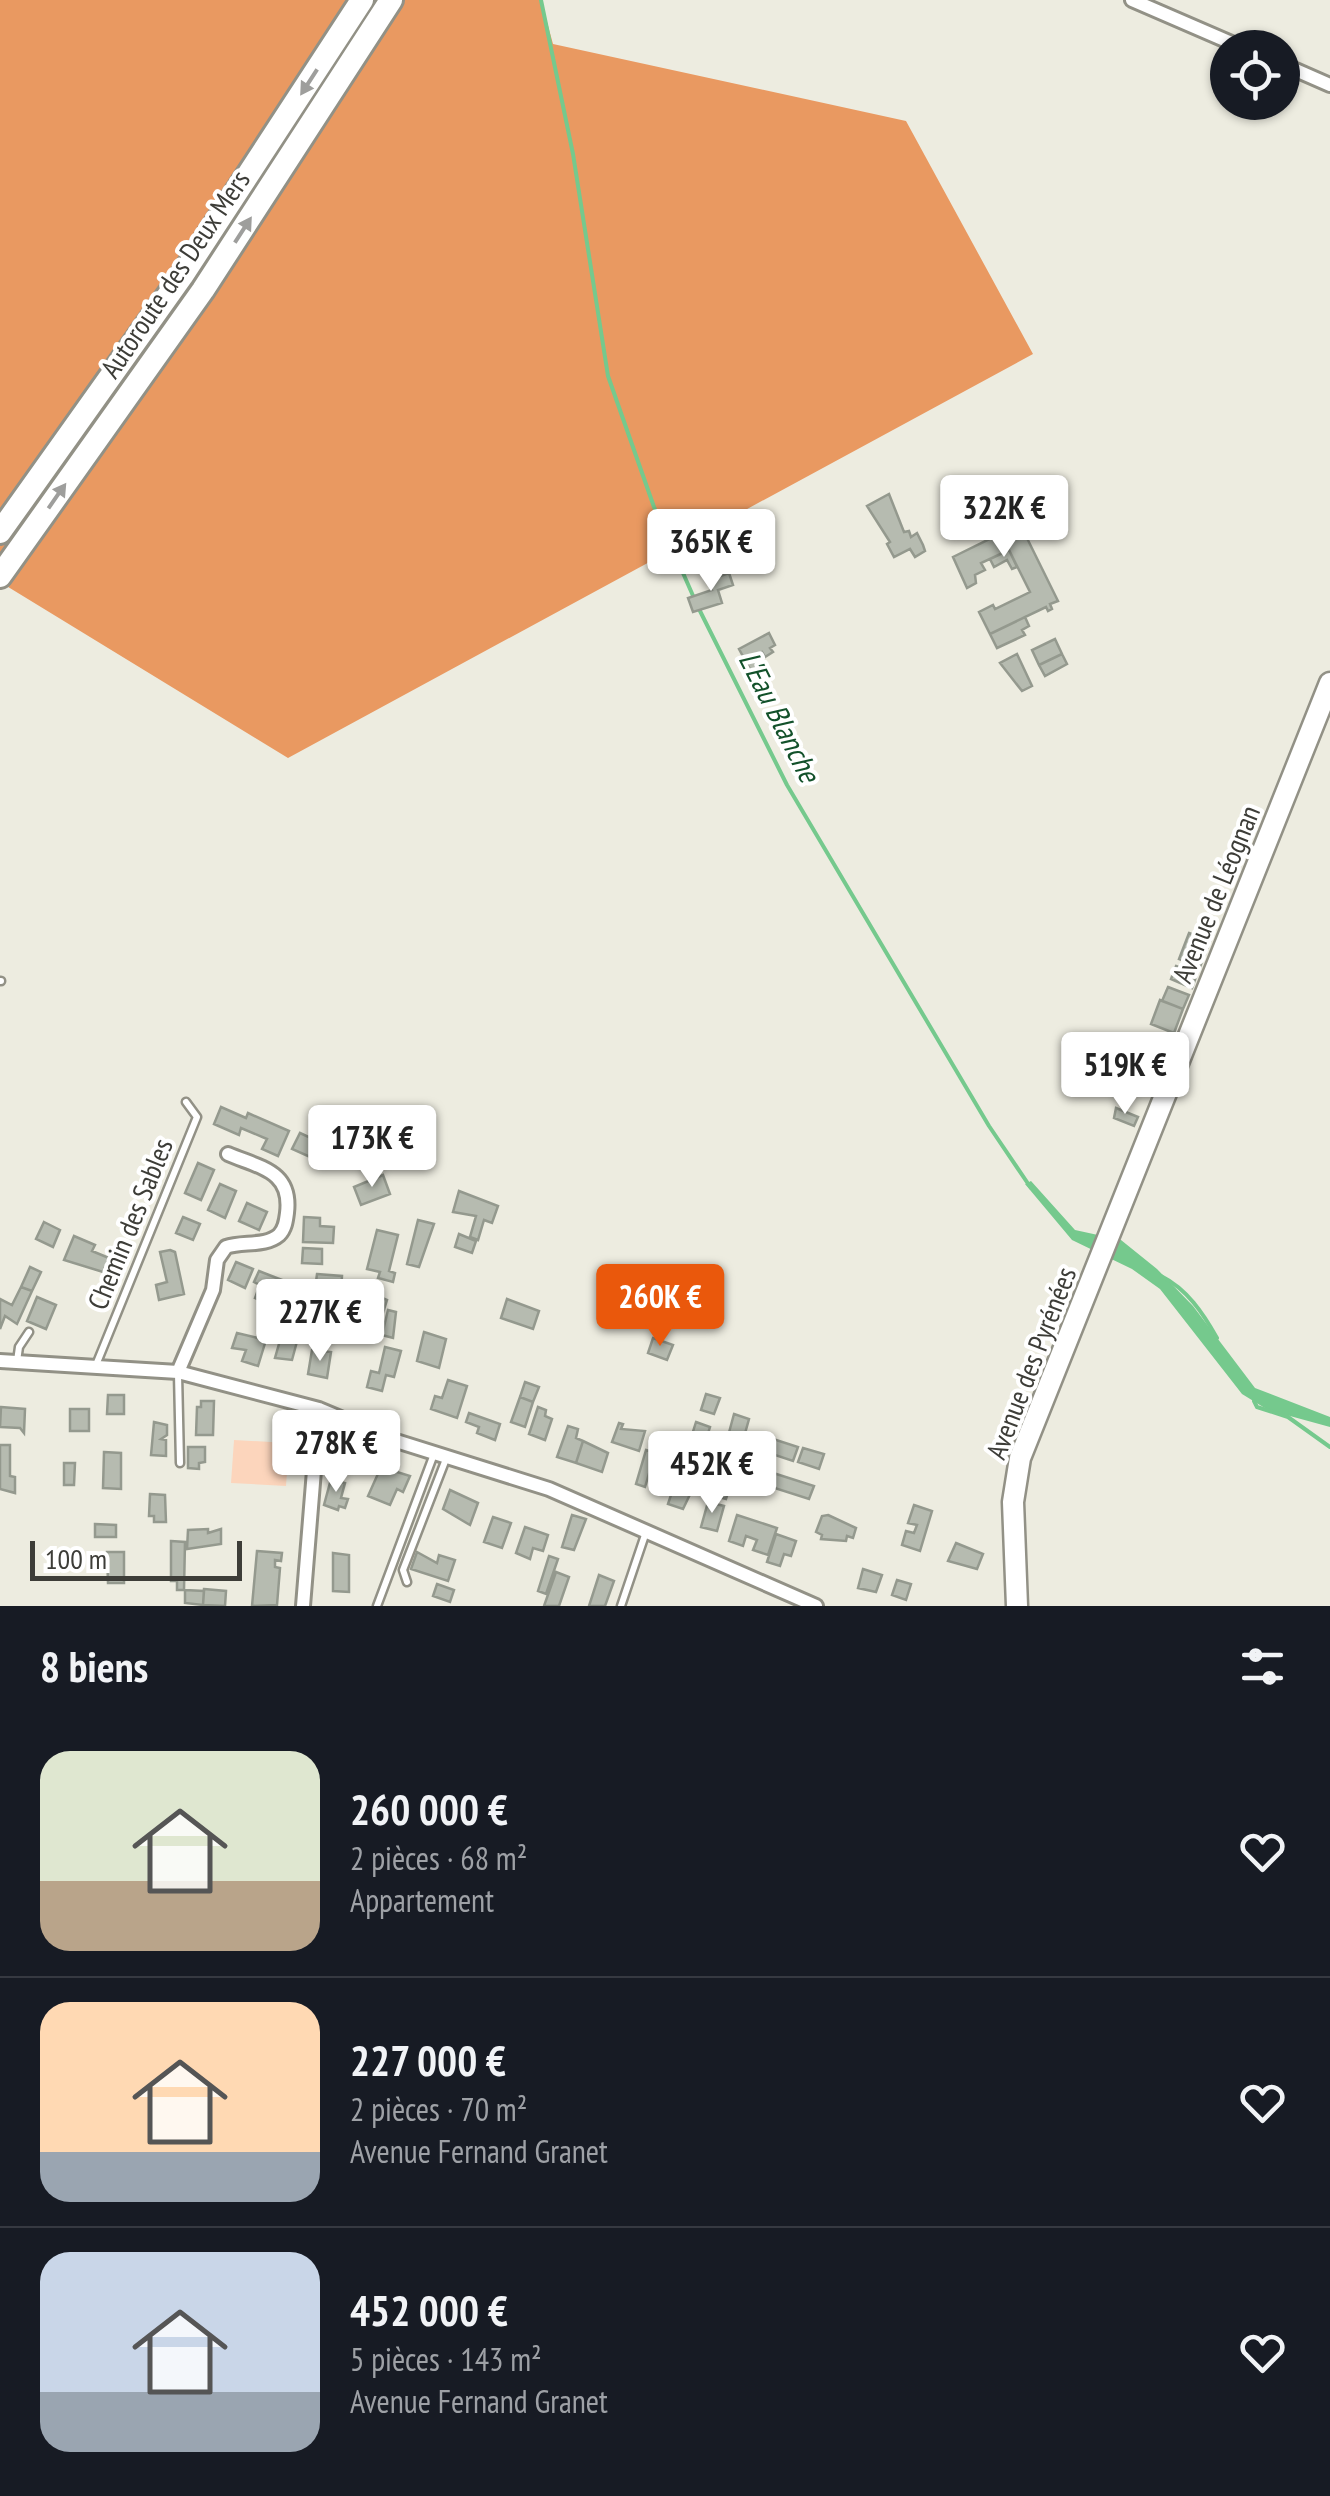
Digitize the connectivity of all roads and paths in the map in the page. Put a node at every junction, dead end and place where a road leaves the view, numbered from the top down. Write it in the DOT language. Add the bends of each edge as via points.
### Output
graph roads {
  1 [pos="362,0"];
  2 [pos="391,0"];
  3 [pos="1132,0"];
  4 [pos="1210,34"];
  5 [pos="1300,72"];
  6 [pos="1330,85"];
  7 [pos="0,532"];
  8 [pos="0,576"];
  9 [pos="1330,683"];
  10 [pos="186,1102"];
  11 [pos="228,1154"];
  12 [pos="1100,1258"];
  13 [pos="29,1332"];
  14 [pos="0,1361"];
  15 [pos="17,1362"];
  16 [pos="96,1365"];
  17 [pos="178,1372"];
  18 [pos="319,1409"];
  19 [pos="440,1456"];
  20 [pos="180,1463"];
  21 [pos="646,1532"];
  22 [pos="407,1582"];
  23 [pos="304,1606"];
  24 [pos="377,1606"];
  25 [pos="621,1606"];
  26 [pos="816,1606"];
  27 [pos="1017,1606"];
  1 -- 7 [label="highway, Autoroute des Deux Mers, one-way" via="182,276"];
  8 -- 2 [label="highway, Autoroute des Deux Mers, one-way" via="203,290"];
  3 -- 4 [label="street"];
  5 -- 6 [label="street"];
  9 -- 12 [label="main road, Avenue de Léognan"];
  10 -- 16 [label="lane, Chemin des Sables" via="198,1117"];
  11 -- 17 [label="street" via="282,1179 288,1190 286,1225 278,1236 226,1248 216,1260 213,1290"];
  12 -- 27 [label="main road, Avenue des Pyrénées" via="1020,1458 1013,1502"];
  13 -- 15 [label="lane"];
  14 -- 15 [label="street"];
  15 -- 16 [label="street"];
  16 -- 17 [label="street"];
  17 -- 18 [label="street"];
  17 -- 20 [label="lane"];
  18 -- 19 [label="street"];
  18 -- 23 [label="street"];
  19 -- 21 [label="street" via="549,1488"];
  19 -- 22 [label="lane" via="404,1570"];
  19 -- 24 [label="lane"];
  21 -- 25 [label="lane"];
  21 -- 26 [label="street"];
}
